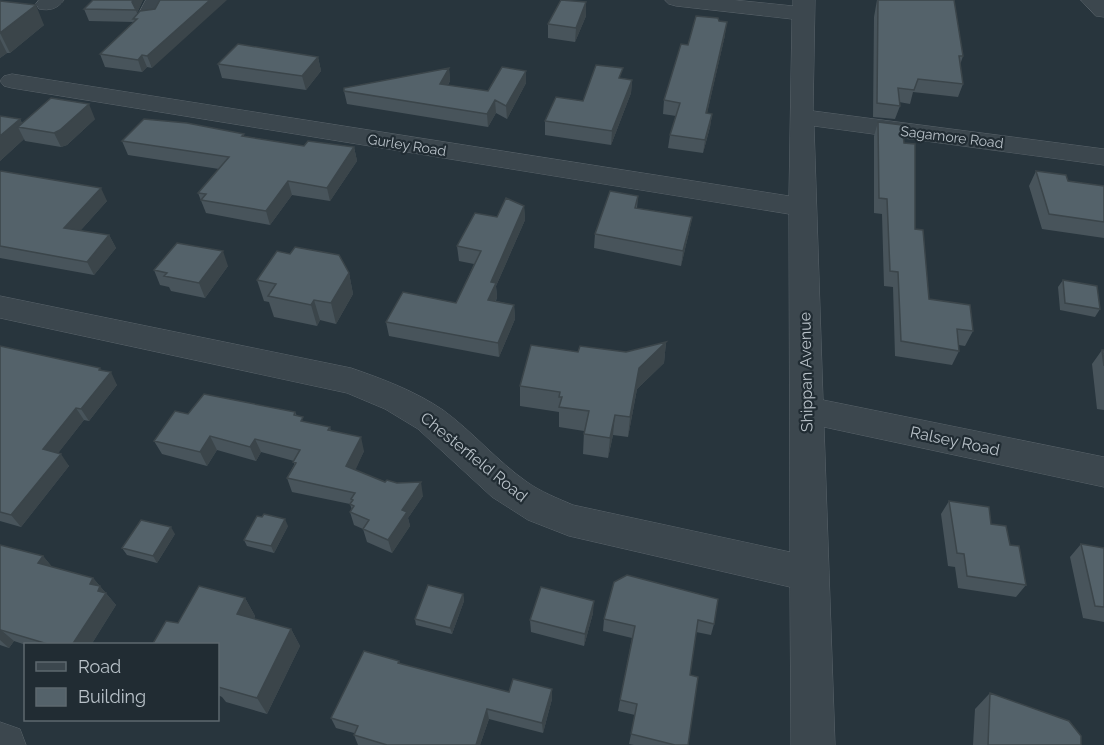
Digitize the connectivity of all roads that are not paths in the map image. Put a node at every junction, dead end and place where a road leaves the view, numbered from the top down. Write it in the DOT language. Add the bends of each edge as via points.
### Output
graph roads {
  1 [pos="676,0"];
  2 [pos="1092,0"];
  3 [pos="803,7"];
  4 [pos="1104,11"];
  5 [pos="12,81"];
  6 [pos="801,117"];
  7 [pos="1104,157"];
  8 [pos="802,207"];
  9 [pos="0,307"];
  10 [pos="807,410"];
  11 [pos="1104,472"];
  12 [pos="810,573"];
  13 [pos="813,745"];
  1 -- 3 [label="street"];
  2 -- 4 [label="street"];
  3 -- 6 [label="street, Shippan Avenue"];
  5 -- 8 [label="street, Gurley Road"];
  6 -- 7 [label="street, Sagamore Road"];
  6 -- 8 [label="street, Shippan Avenue"];
  8 -- 10 [label="street, Shippan Avenue"];
  9 -- 12 [label="street, Chesterfield Road" via="351,381 396,399 439,426 515,494 542,509 569,520"];
  10 -- 11 [label="street, Ralsey Road"];
  10 -- 12 [label="street, Shippan Avenue"];
  12 -- 13 [label="street, Shippan Avenue"];
}
